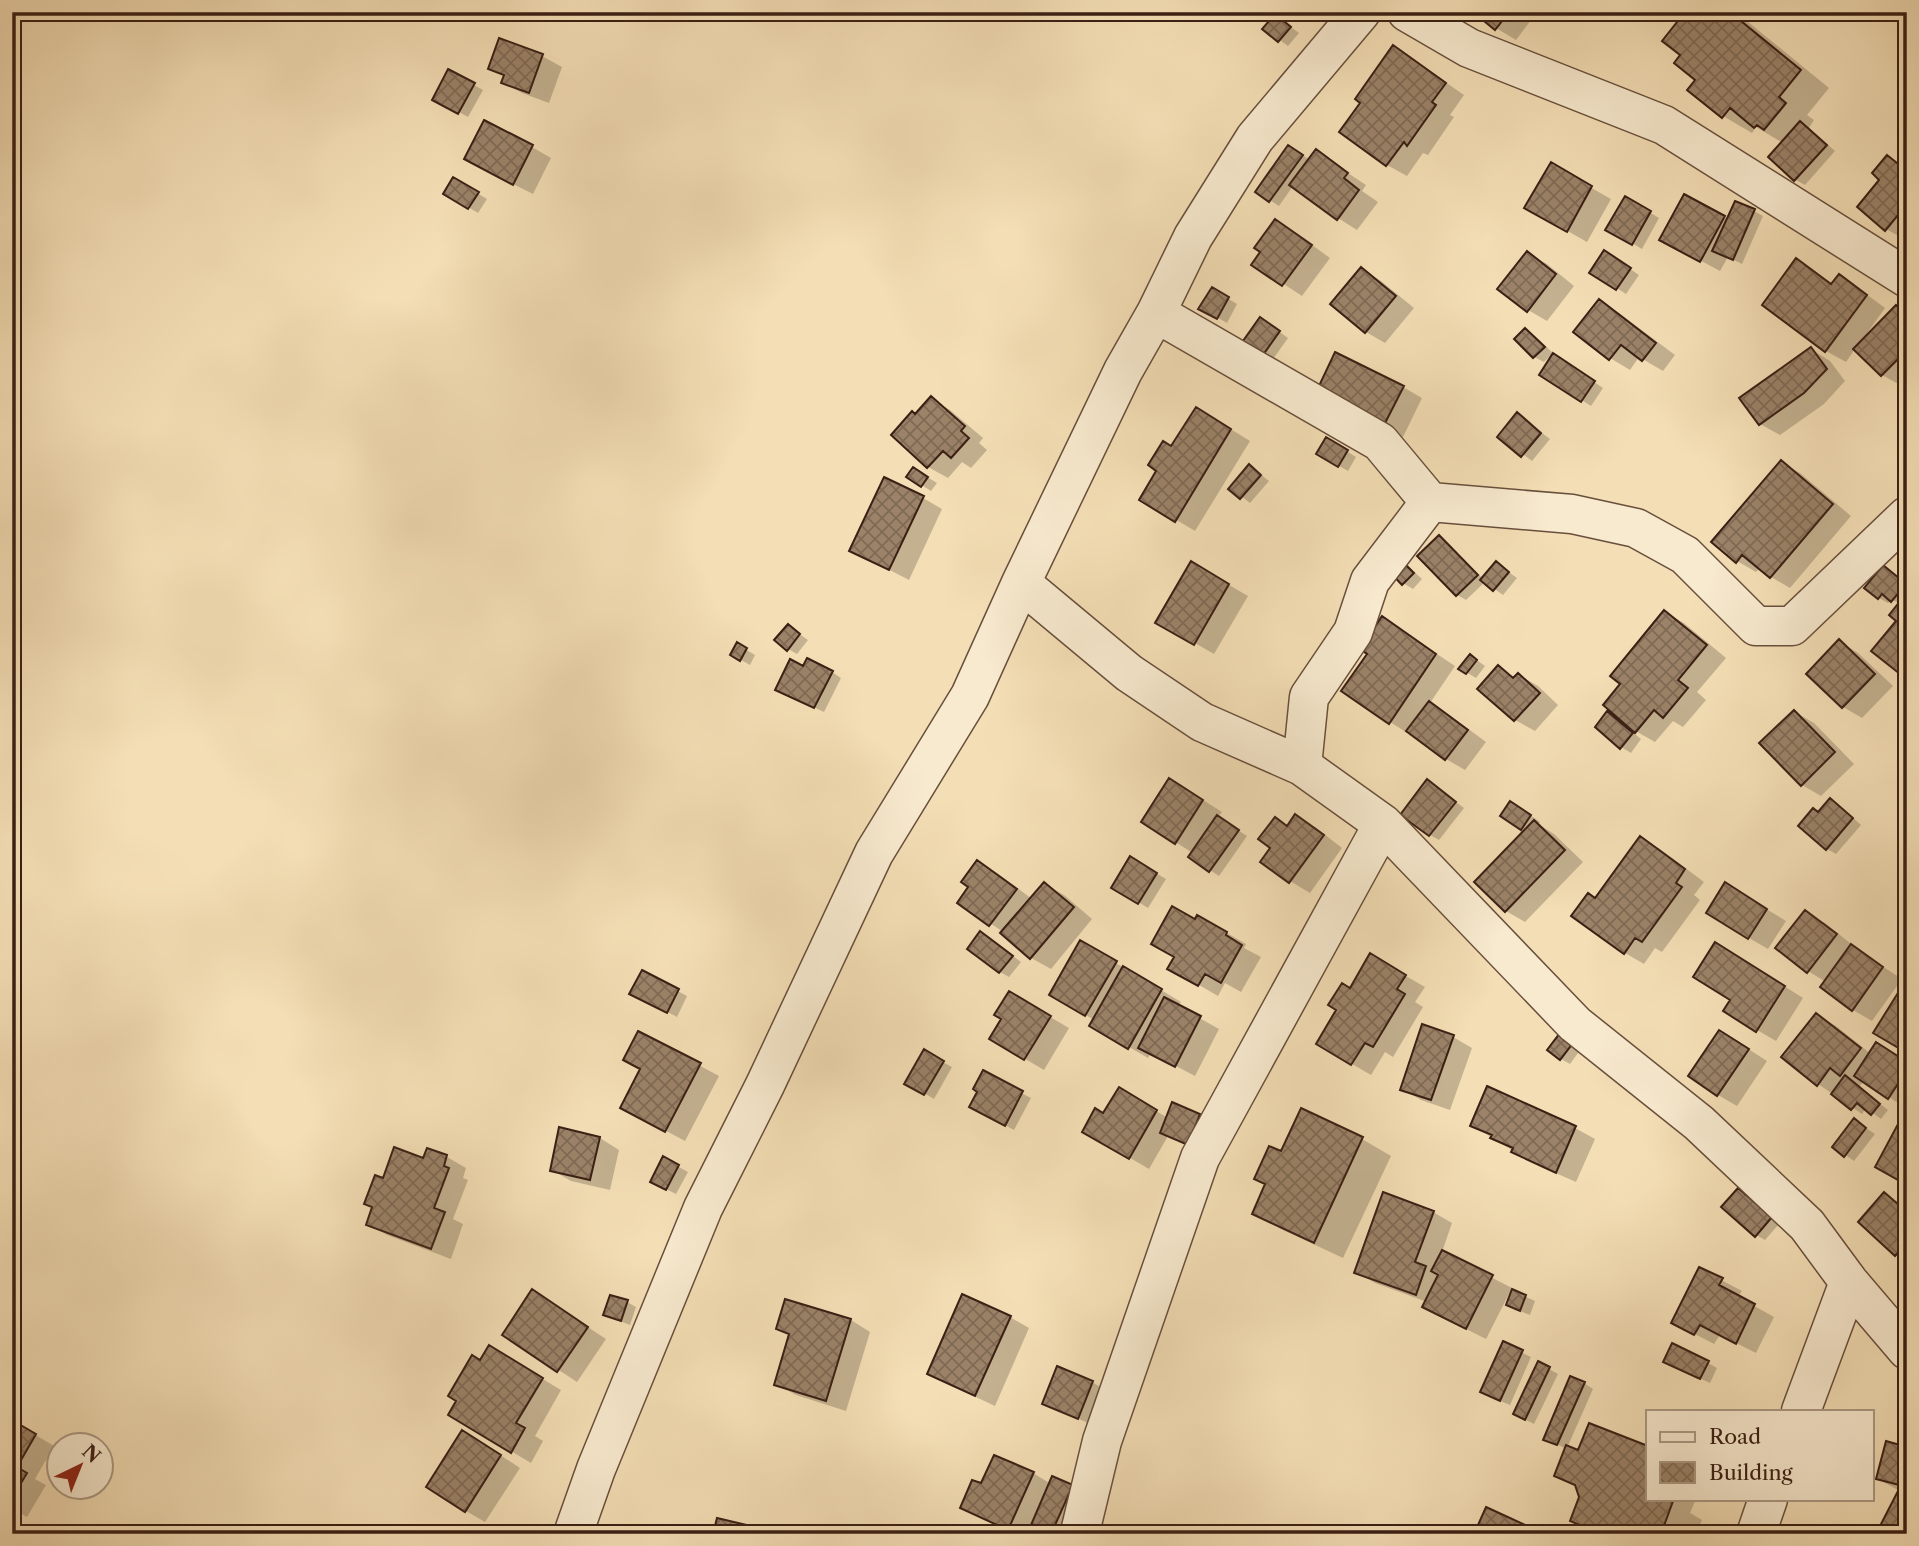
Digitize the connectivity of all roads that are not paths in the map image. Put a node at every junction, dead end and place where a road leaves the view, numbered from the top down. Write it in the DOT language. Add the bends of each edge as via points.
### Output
graph roads {
  1 [pos="1361,12"];
  2 [pos="1407,12"];
  3 [pos="1907,278"];
  4 [pos="1156,313"];
  5 [pos="1430,502"];
  6 [pos="1907,516"];
  7 [pos="1021,583"];
  8 [pos="1302,766"];
  9 [pos="1383,824"];
  10 [pos="1849,1282"];
  11 [pos="1907,1350"];
  12 [pos="1801,1410"];
  13 [pos="1768,1500"];
  14 [pos="573,1534"];
  15 [pos="1083,1534"];
  16 [pos="1756,1534"];
  1 -- 4 [label="street" via="1255,138 1193,237"];
  2 -- 3 [label="street" via="1469,48 1664,125"];
  4 -- 5 [label="street" via="1380,442"];
  4 -- 7 [label="street" via="1123,371"];
  5 -- 6 [label="street" via="1572,514 1636,527 1685,555 1756,626 1792,626"];
  5 -- 8 [label="street" via="1370,581 1353,632 1309,697"];
  7 -- 8 [label="street" via="1129,673 1202,722"];
  7 -- 14 [label="street" via="970,696 874,853 703,1208"];
  8 -- 9 [label="street"];
  9 -- 10 [label="street" via="1575,1024 1699,1123 1807,1226"];
  9 -- 15 [label="street" via="1200,1158 1102,1441"];
  10 -- 11 [label="street"];
  10 -- 12 [label="street"];
  13 -- 16 [label="street"];
}
